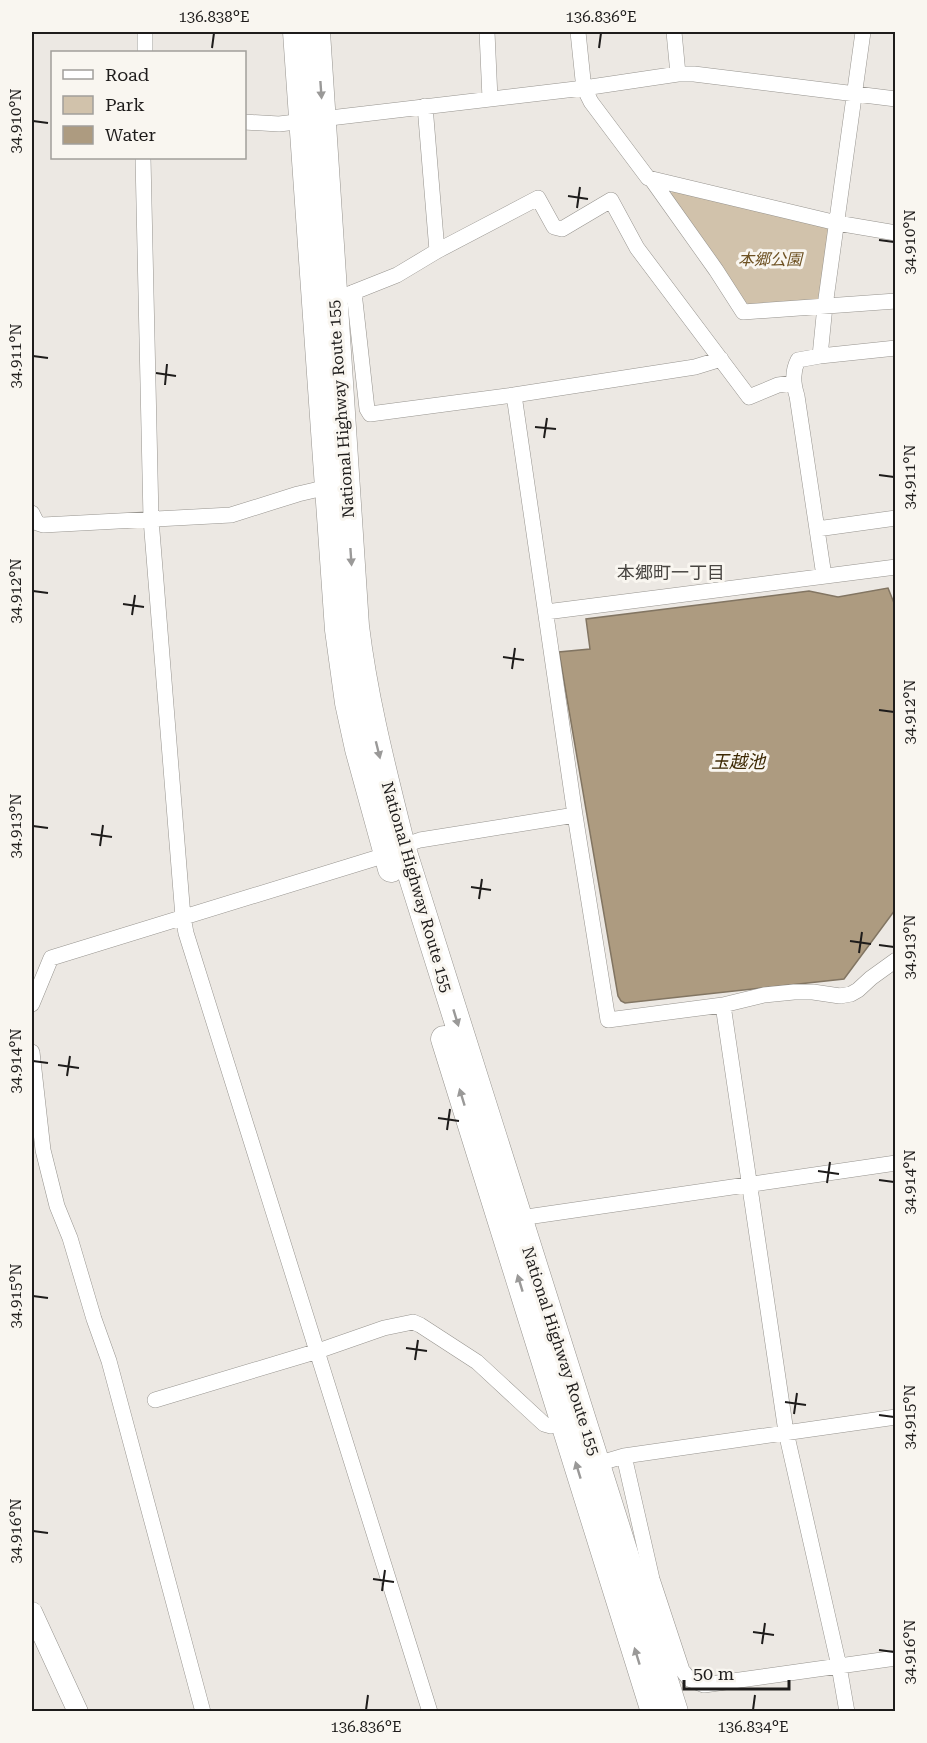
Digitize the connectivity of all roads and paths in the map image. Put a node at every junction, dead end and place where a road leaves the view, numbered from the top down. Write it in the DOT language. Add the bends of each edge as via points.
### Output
graph roads {
  1 [pos="145,32"];
  2 [pos="296,32"];
  3 [pos="317,32"];
  4 [pos="487,32"];
  5 [pos="578,32"];
  6 [pos="674,32"];
  7 [pos="863,32"];
  8 [pos="145,51"];
  9 [pos="678,74"];
  10 [pos="584,88"];
  11 [pos="855,95"];
  12 [pos="490,99"];
  13 [pos="896,99"];
  14 [pos="425,106"];
  15 [pos="312,120"];
  16 [pos="246,122"];
  17 [pos="143,159"];
  18 [pos="652,180"];
  19 [pos="837,223"];
  20 [pos="896,233"];
  21 [pos="437,251"];
  22 [pos="344,296"];
  23 [pos="896,301"];
  24 [pos="825,306"];
  25 [pos="896,348"];
  26 [pos="820,356"];
  27 [pos="721,359"];
  28 [pos="793,383"];
  29 [pos="514,395"];
  30 [pos="328,487"];
  31 [pos="32,513"];
  32 [pos="151,519"];
  33 [pos="896,519"];
  34 [pos="817,529"];
  35 [pos="896,567"];
  36 [pos="824,576"];
  37 [pos="546,612"];
  38 [pos="575,815"];
  39 [pos="394,850"];
  40 [pos="183,917"];
  41 [pos="896,960"];
  42 [pos="32,1004"];
  43 [pos="723,1005"];
  44 [pos="32,1052"];
  45 [pos="896,1163"];
  46 [pos="750,1184"];
  47 [pos="520,1218"];
  48 [pos="318,1351"];
  49 [pos="155,1400"];
  50 [pos="896,1417"];
  51 [pos="564,1423"];
  52 [pos="786,1432"];
  53 [pos="624,1456"];
  54 [pos="597,1464"];
  55 [pos="32,1612"];
  56 [pos="896,1658"];
  57 [pos="839,1666"];
  58 [pos="78,1712"];
  59 [pos="203,1712"];
  60 [pos="430,1712"];
  61 [pos="654,1712"];
  62 [pos="675,1712"];
  63 [pos="847,1712"];
  1 -- 8 [label="street"];
  2 -- 15 [label="highway, National Highway Route 155"];
  3 -- 15 [label="highway, National Highway Route 155, one-way"];
  4 -- 12 [label="street"];
  5 -- 10 [label="street"];
  6 -- 9 [label="street"];
  7 -- 11 [label="street"];
  9 -- 10 [label="street"];
  9 -- 11 [label="street"];
  10 -- 12 [label="street"];
  10 -- 18 [label="street"];
  11 -- 13 [label="street"];
  11 -- 19 [label="street"];
  12 -- 14 [label="street"];
  14 -- 15 [label="street"];
  14 -- 21 [label="street"];
  15 -- 16 [label="street"];
  15 -- 22 [label="highway, National Highway Route 155"];
  15 -- 30 [label="highway, National Highway Route 155"];
  17 -- 32 [label="street"];
  18 -- 19 [label="street"];
  18 -- 24 [label="street" via="743,312"];
  19 -- 20 [label="street"];
  19 -- 24 [label="street"];
  21 -- 22 [label="street" via="397,274"];
  21 -- 27 [label="street" via="538,198 554,227 562,229 611,200 637,248"];
  22 -- 29 [label="street" via="370,414"];
  22 -- 39 [label="highway, National Highway Route 155, one-way" via="357,638"];
  23 -- 24 [label="street"];
  24 -- 26 [label="street"];
  25 -- 26 [label="street"];
  26 -- 28 [label="street" via="798,360"];
  27 -- 28 [label="street" via="749,397"];
  27 -- 29 [label="street" via="695,367"];
  28 -- 34 [label="street"];
  29 -- 37 [label="street"];
  30 -- 32 [label="street" via="231,515"];
  30 -- 39 [label="highway, National Highway Route 155" via="338,630 348,703 358,749"];
  31 -- 32 [label="street" via="37,523 43,525"];
  32 -- 40 [label="street"];
  33 -- 34 [label="street"];
  34 -- 36 [label="street"];
  35 -- 36 [label="street"];
  36 -- 37 [label="street"];
  37 -- 38 [label="street"];
  38 -- 39 [label="street" via="420,840"];
  38 -- 43 [label="street" via="608,1020"];
  39 -- 40 [label="street"];
  39 -- 47 [label="highway, National Highway Route 155, one-way"];
  51 -- 39 [label="highway, National Highway Route 155, one-way"];
  40 -- 42 [label="street" via="51,958"];
  40 -- 48 [label="street"];
  41 -- 43 [label="street" via="850,994 794,992"];
  43 -- 46 [label="street"];
  44 -- 59 [label="street" via="43,1150 57,1206 110,1361"];
  45 -- 46 [label="street"];
  46 -- 47 [label="street"];
  46 -- 52 [label="street"];
  47 -- 54 [label="highway, National Highway Route 155"];
  48 -- 49 [label="street"];
  48 -- 51 [label="street" via="384,1329 416,1323 477,1362 544,1424"];
  48 -- 60 [label="street"];
  50 -- 52 [label="street"];
  61 -- 51 [label="highway, National Highway Route 155, one-way"];
  52 -- 53 [label="street"];
  52 -- 57 [label="street"];
  53 -- 54 [label="street"];
  53 -- 57 [label="street" via="652,1579 682,1670 689,1679 704,1685"];
  54 -- 62 [label="highway, National Highway Route 155"];
  55 -- 58 [label="street"];
  56 -- 57 [label="street"];
  57 -- 63 [label="street"];
}
